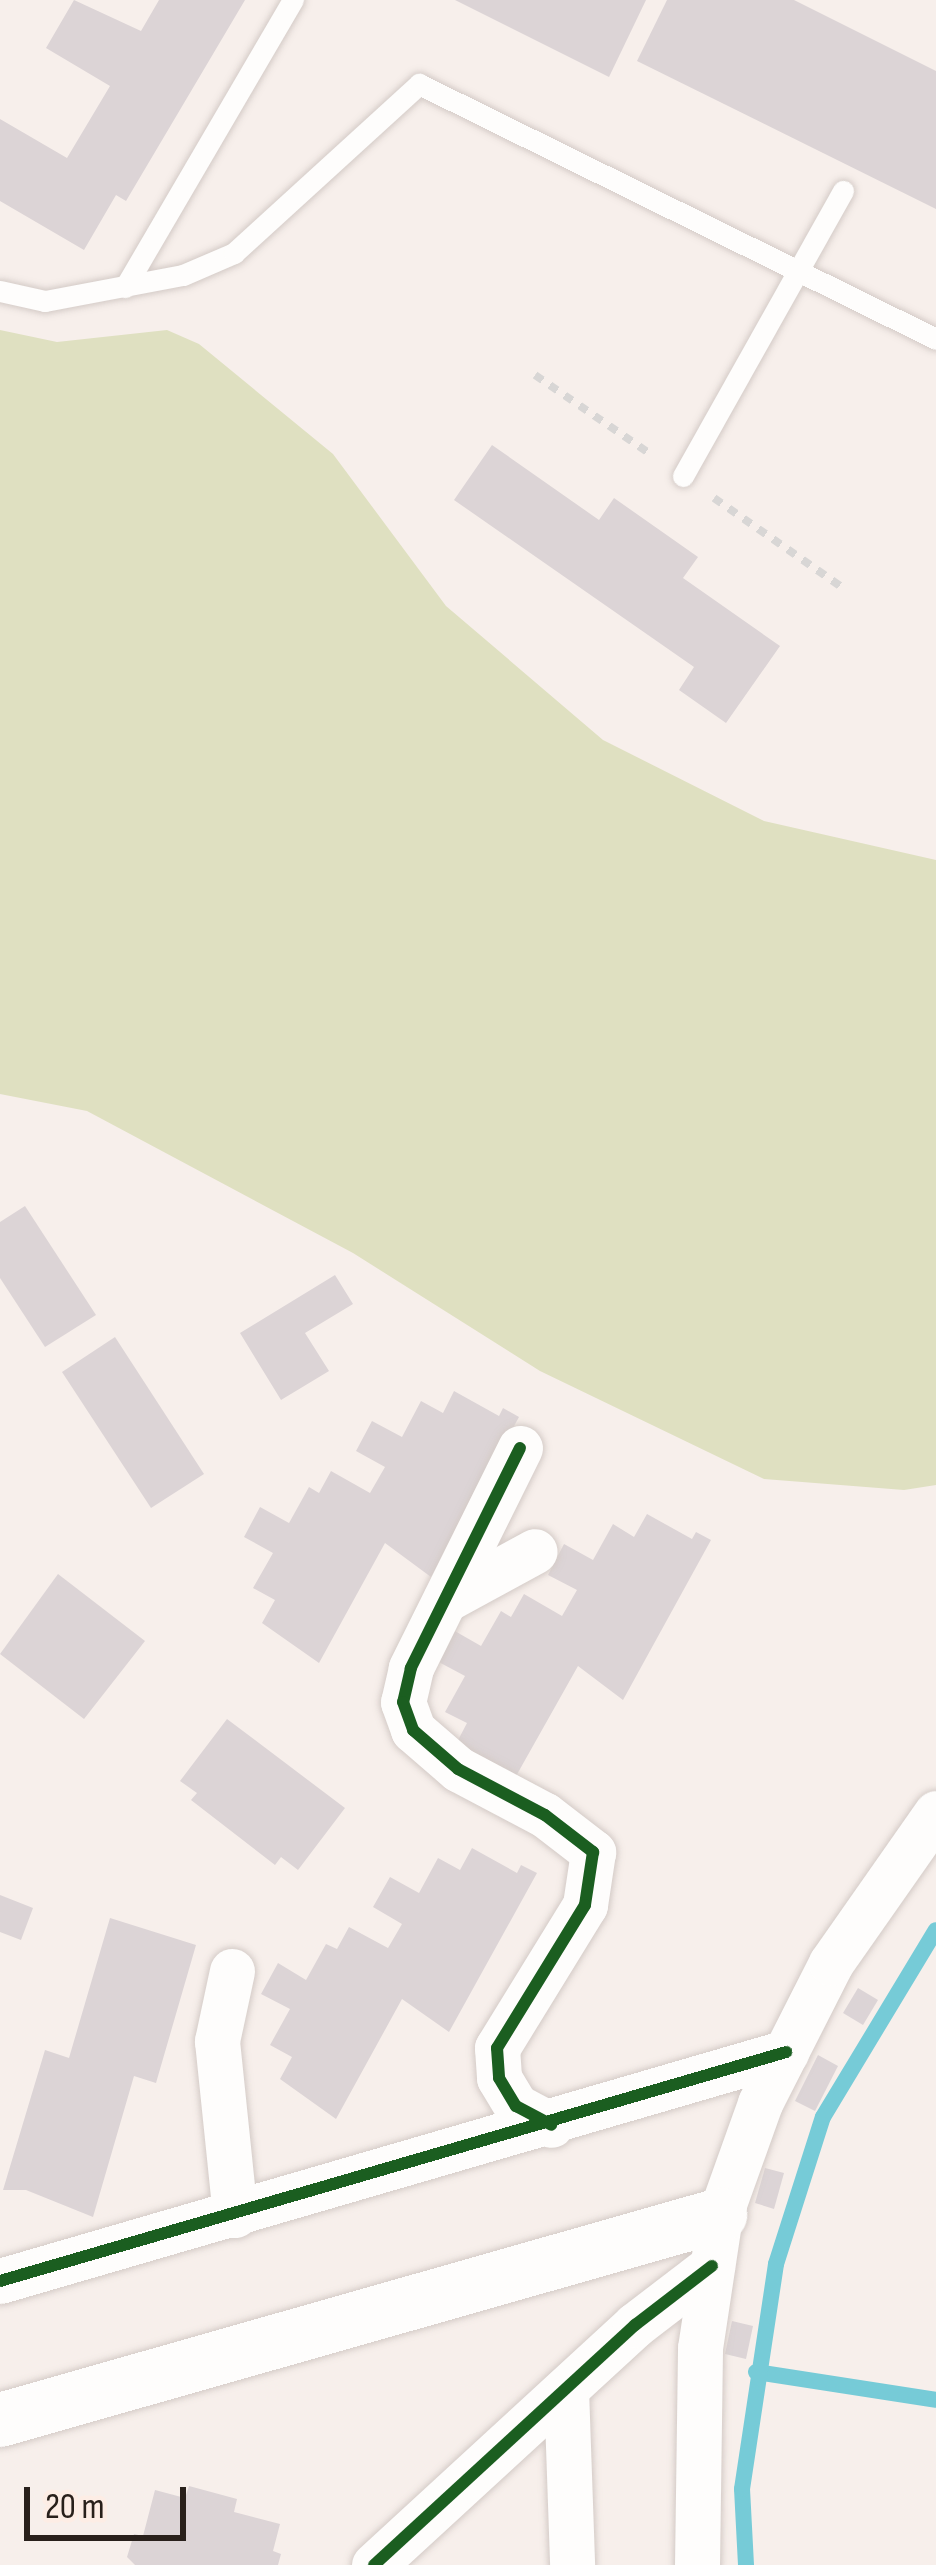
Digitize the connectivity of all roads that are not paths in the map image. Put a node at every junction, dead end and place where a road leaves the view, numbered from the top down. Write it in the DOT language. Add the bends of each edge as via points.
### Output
graph roads {
  1 [pos="293,0"];
  2 [pos="843,191"];
  3 [pos="801,272"];
  4 [pos="125,287"];
  5 [pos="0,291"];
  6 [pos="936,339"];
  7 [pos="683,476"];
  8 [pos="520,1448"];
  9 [pos="535,1551"];
  10 [pos="446,1600"];
  11 [pos="936,1813"];
  12 [pos="232,1971"];
  13 [pos="786,2052"];
  14 [pos="551,2125"];
  15 [pos="235,2215"];
  16 [pos="716,2240"];
  17 [pos="0,2281"];
  18 [pos="566,2389"];
  19 [pos="0,2420"];
  20 [pos="374,2565"];
  21 [pos="572,2565"];
  22 [pos="697,2565"];
  1 -- 4 [label="lane"];
  2 -- 3 [label="lane"];
  3 -- 4 [label="lane" via="418,84 234,253"];
  3 -- 6 [label="lane"];
  3 -- 7 [label="lane"];
  4 -- 5 [label="lane" via="45,301"];
  8 -- 10 [label="street"];
  9 -- 10 [label="street"];
  10 -- 14 [label="street" via="411,1668 404,1702 413,1730 458,1769 578,1835 593,1852 585,1905 497,2048 499,2078 516,2106"];
  11 -- 13 [label="street" via="831,1964"];
  12 -- 15 [label="street" via="218,2086"];
  13 -- 14 [label="street"];
  13 -- 16 [label="street"];
  14 -- 15 [label="street"];
  15 -- 17 [label="street"];
  16 -- 18 [label="street"];
  16 -- 19 [label="street"];
  16 -- 22 [label="street" via="700,2348"];
  18 -- 20 [label="street"];
  18 -- 21 [label="street"];
}
